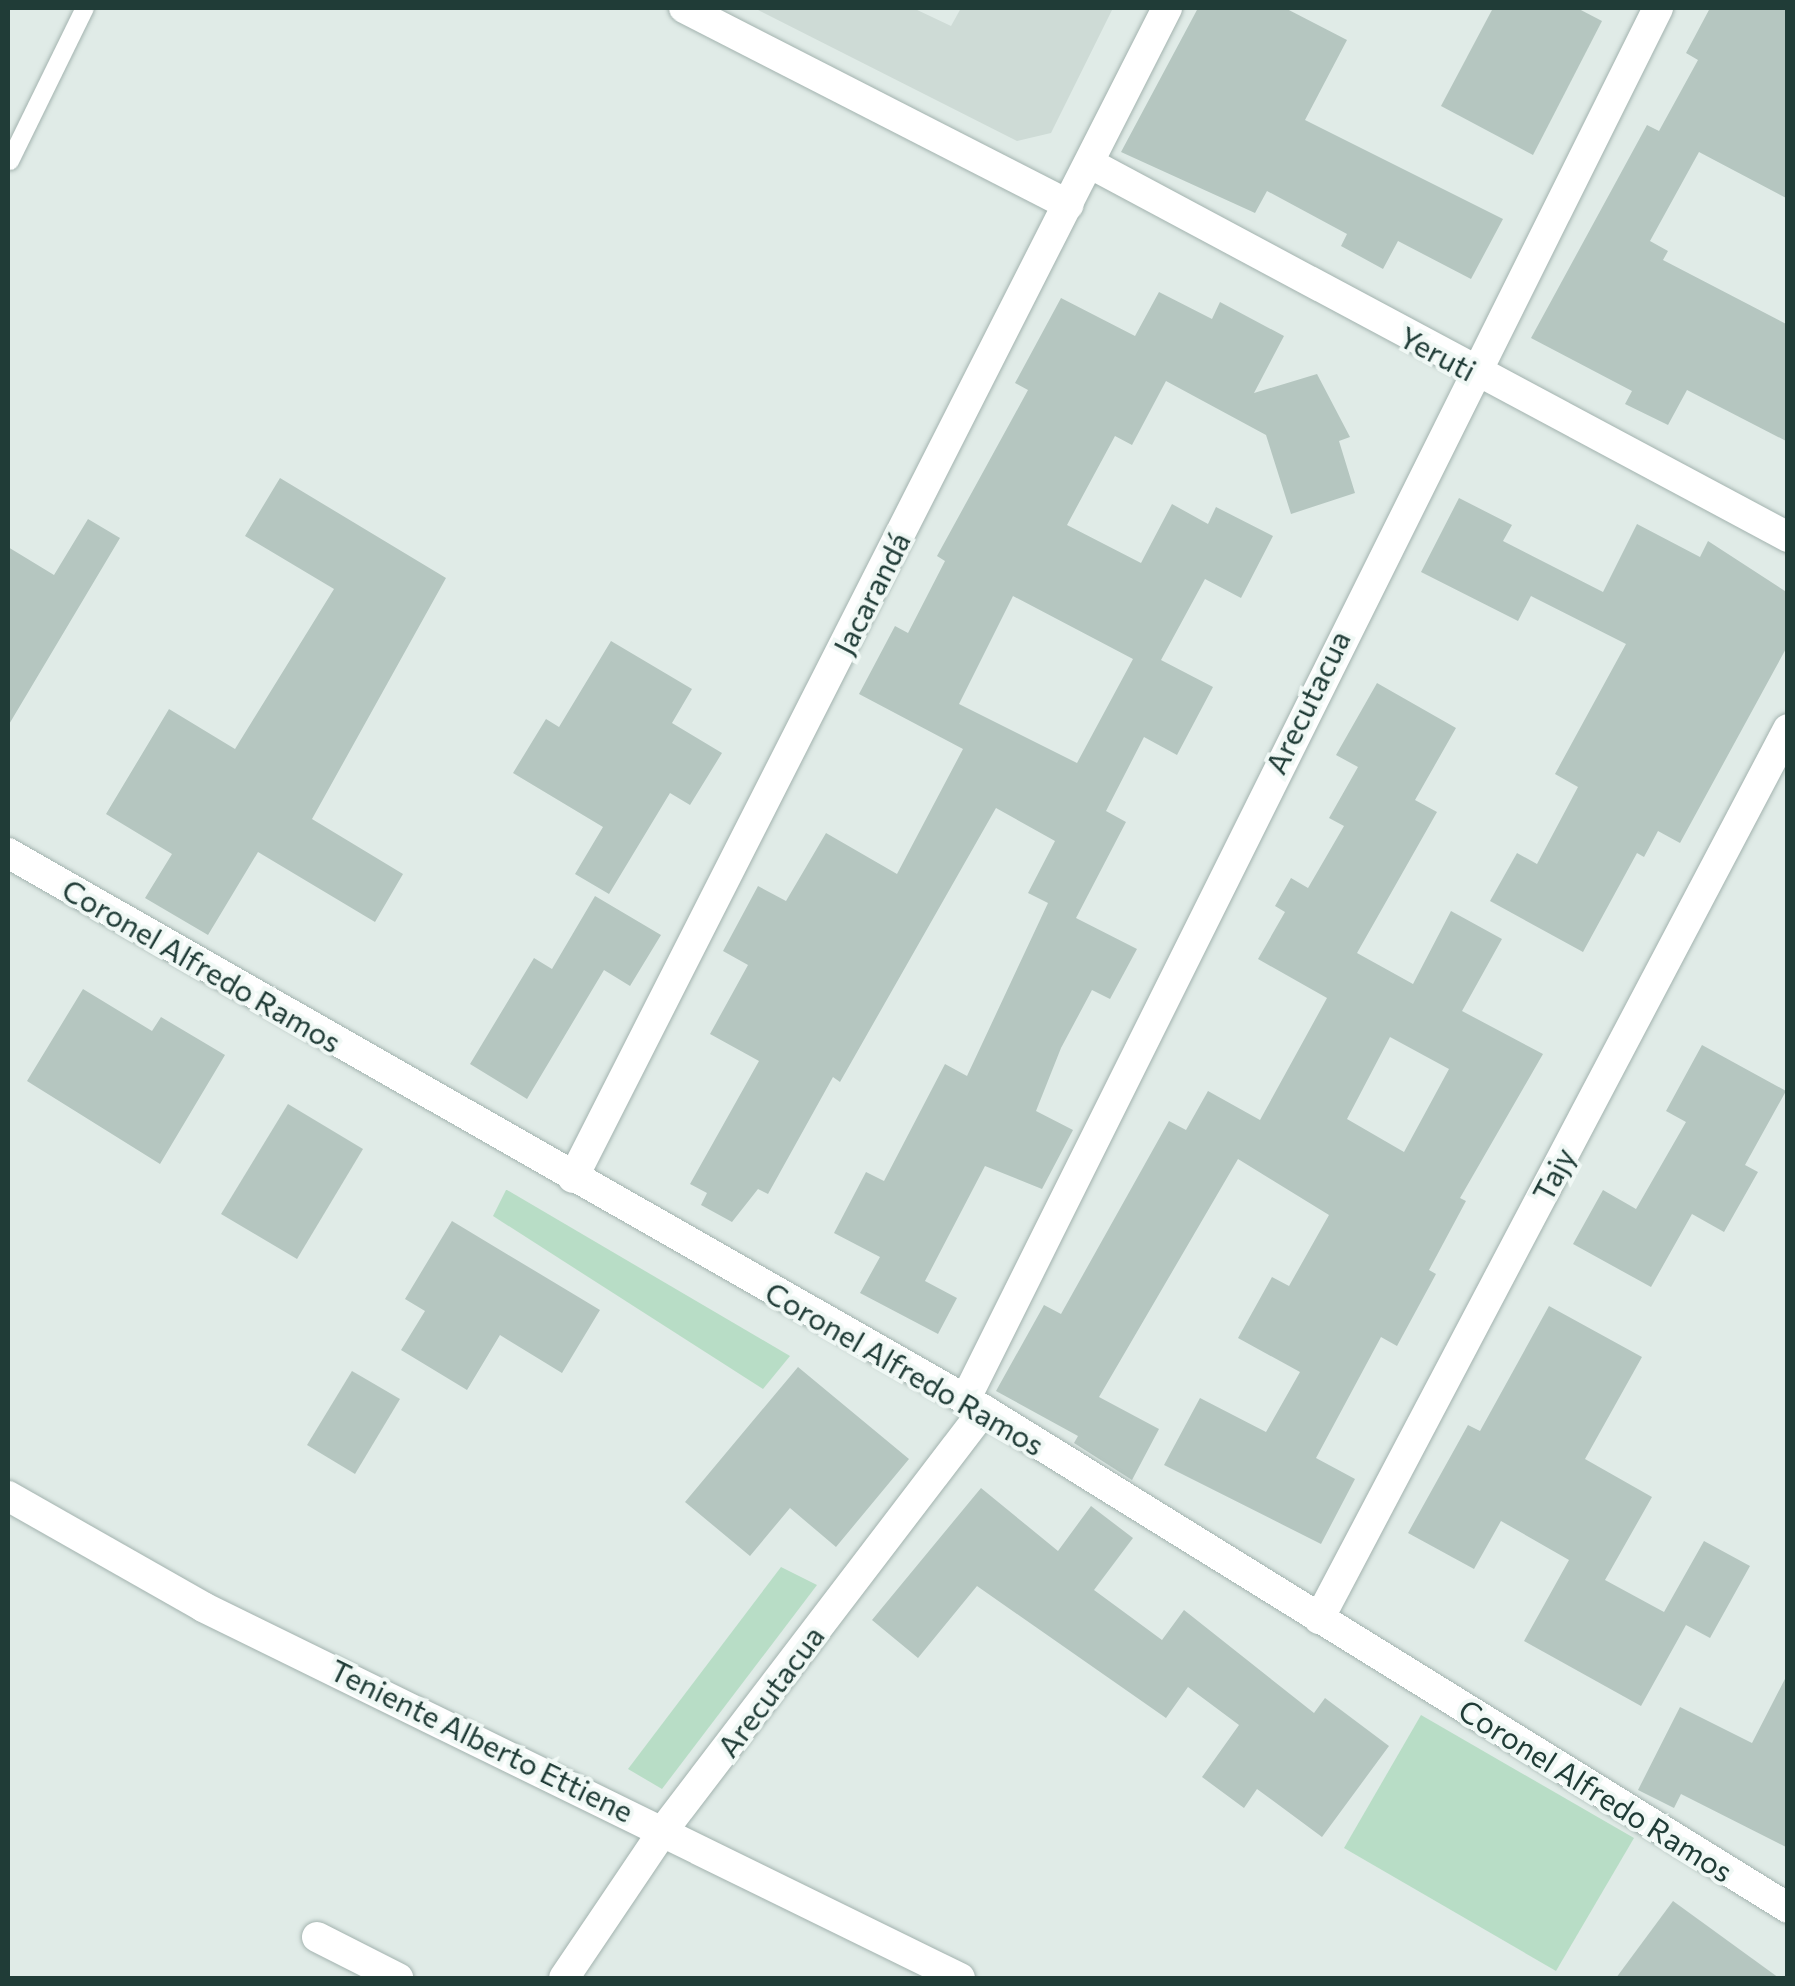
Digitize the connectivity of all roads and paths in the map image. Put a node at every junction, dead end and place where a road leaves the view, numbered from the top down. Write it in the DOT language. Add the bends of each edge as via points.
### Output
graph roads {
  1 [pos="85,8"];
  2 [pos="684,8"];
  3 [pos="1168,8"];
  4 [pos="1658,8"];
  5 [pos="10,161"];
  6 [pos="1092,164"];
  7 [pos="1069,205"];
  8 [pos="1470,371"];
  9 [pos="1788,537"];
  10 [pos="1788,729"];
  11 [pos="8,853"];
  12 [pos="573,1178"];
  13 [pos="974,1405"];
  14 [pos="8,1496"];
  15 [pos="1320,1619"];
  16 [pos="666,1828"];
  17 [pos="1788,1908"];
  18 [pos="317,1938"];
  19 [pos="398,1978"];
  20 [pos="564,1978"];
  21 [pos="960,1978"];
  1 -- 5 [label="lane"];
  2 -- 7 [label="street"];
  3 -- 6 [label="street, Jacarandá"];
  4 -- 8 [label="street, Arecutacua"];
  6 -- 7 [label="street, Jacarandá"];
  6 -- 8 [label="street, Yeruti"];
  7 -- 12 [label="street, Jacarandá"];
  8 -- 9 [label="street, Yeruti"];
  8 -- 13 [label="street, Arecutacua"];
  10 -- 15 [label="street, Tajy"];
  11 -- 12 [label="street, Coronel Alfredo Ramos"];
  12 -- 13 [label="street, Coronel Alfredo Ramos"];
  13 -- 15 [label="street, Coronel Alfredo Ramos"];
  13 -- 16 [label="street, Arecutacua"];
  14 -- 16 [label="street, Teniente Alberto Ettiene" via="204,1607"];
  15 -- 17 [label="street, Coronel Alfredo Ramos"];
  16 -- 20 [label="street, Arecutacua"];
  16 -- 21 [label="street, Teniente Alberto Ettiene"];
  18 -- 19 [label="street"];
}
